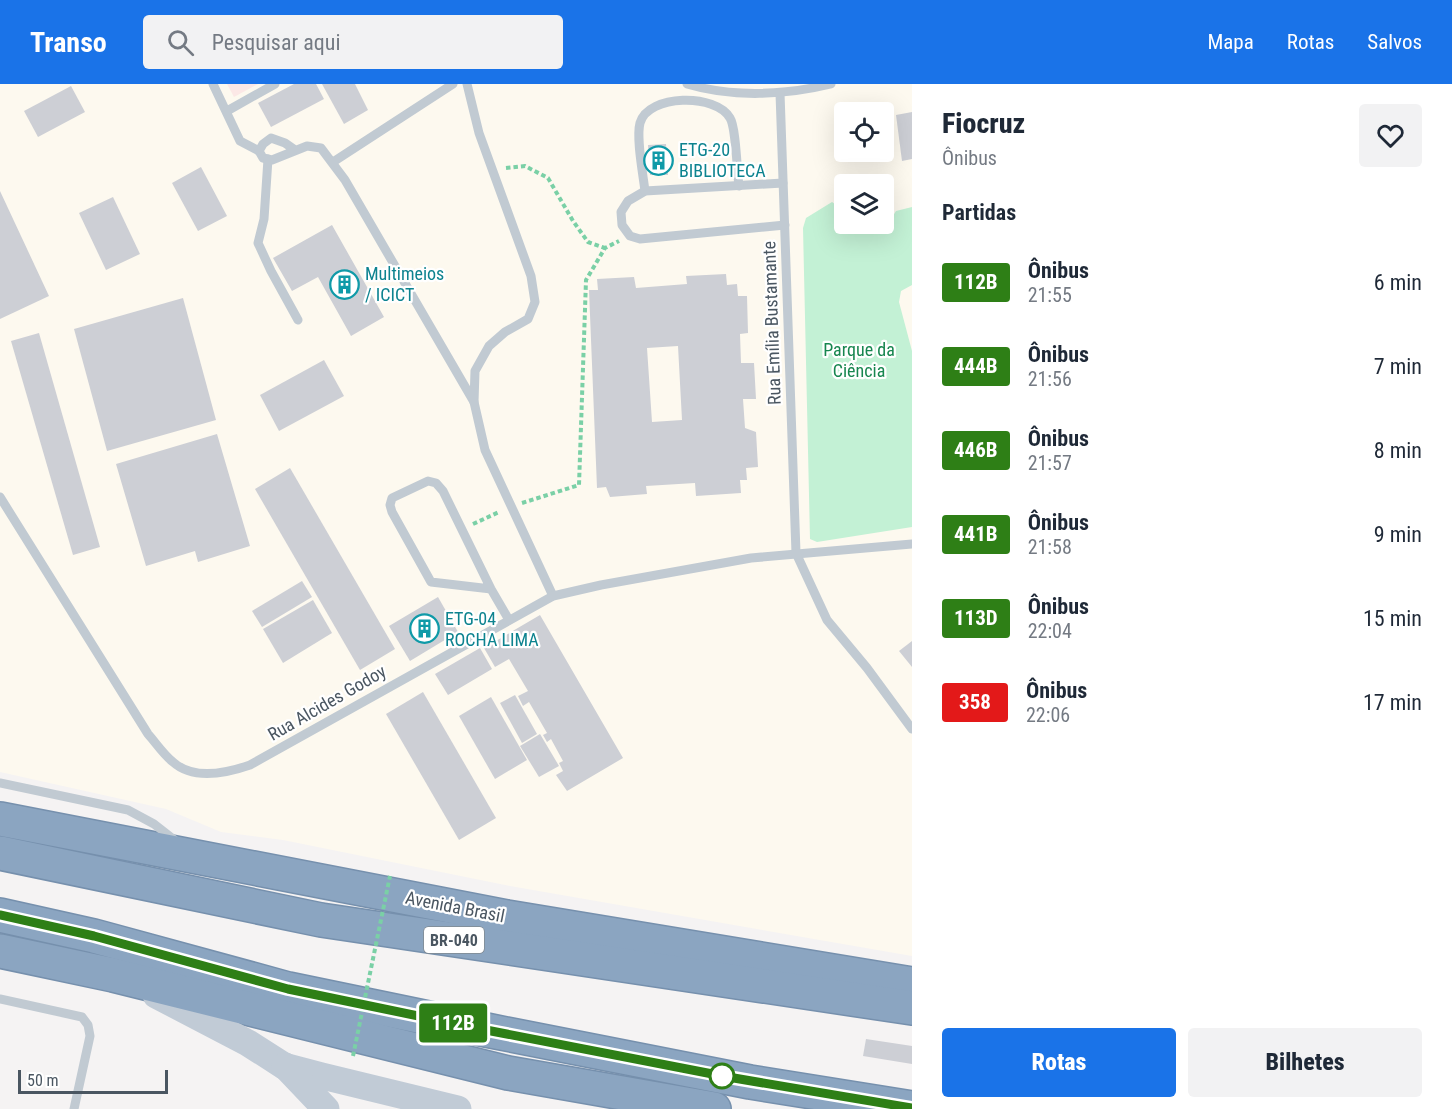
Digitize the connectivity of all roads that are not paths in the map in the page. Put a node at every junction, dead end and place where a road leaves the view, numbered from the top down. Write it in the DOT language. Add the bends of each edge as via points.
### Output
graph roads {
  1 [pos="213,84"];
  2 [pos="275,84"];
  3 [pos="453,84"];
  4 [pos="467,84"];
  5 [pos="687,84"];
  6 [pos="831,84"];
  7 [pos="780,93"];
  8 [pos="227,111"];
  9 [pos="295,150"];
  10 [pos="259,151"];
  11 [pos="268,159"];
  12 [pos="333,162"];
  13 [pos="783,183"];
  14 [pos="739,186"];
  15 [pos="645,191"];
  16 [pos="785,225"];
  17 [pos="298,320"];
  18 [pos="474,402"];
  19 [pos="0,497"];
  20 [pos="912,544"];
  21 [pos="796,553"];
  22 [pos="491,589"];
  23 [pos="553,596"];
  24 [pos="509,620"];
  25 [pos="912,729"];
  26 [pos="0,783"];
  27 [pos="0,819"];
  28 [pos="0,853"];
  29 [pos="195,856"];
  30 [pos="0,915"];
  31 [pos="0,951"];
  32 [pos="113,975"];
  33 [pos="912,984"];
  34 [pos="0,999"];
  35 [pos="912,1008"];
  36 [pos="284,1066"];
  37 [pos="750,1082"];
  38 [pos="912,1108"];
  39 [pos="74,1109"];
  40 [pos="326,1109"];
  41 [pos="458,1109"];
  42 [pos="714,1109"];
  43 [pos="824,1109"];
  1 -- 8 [label="lane"];
  2 -- 8 [label="lane"];
  3 -- 12 [label="lane"];
  4 -- 18 [label="lane" via="479,133 531,276 535,302 528,319 489,346 475,371"];
  5 -- 7 [label="lane" via="736,92"];
  6 -- 7 [label="lane"];
  7 -- 13 [label="lane, Rua Emília Bustamante"];
  8 -- 10 [label="lane" via="240,141"];
  9 -- 10 [label="lane" via="271,138"];
  9 -- 11 [label="lane"];
  9 -- 12 [label="lane" via="307,146 321,148"];
  10 -- 11 [label="lane" via="262,158"];
  11 -- 17 [label="lane" via="264,219 258,243"];
  12 -- 18 [label="lane"];
  13 -- 14 [label="lane"];
  13 -- 16 [label="lane, Rua Emília Bustamante"];
  14 -- 15 [label="lane"];
  14 -- 15 [label="lane" via="732,119 720,106 706,101 673,101 651,108 640,120"];
  15 -- 16 [label="lane" via="628,201 621,212 622,225 630,236 640,239"];
  16 -- 21 [label="lane, Rua Emília Bustamante"];
  18 -- 23 [label="lane" via="485,450"];
  19 -- 24 [label="lane, Rua Alcides Godoy" via="148,734 169,759 185,770 227,773 250,765"];
  20 -- 21 [label="lane, Rua Alcides Godoy"];
  21 -- 23 [label="lane, Rua Alcides Godoy" via="716,564"];
  21 -- 25 [label="lane" via="827,620"];
  22 -- 22 [label="lane" via="436,483 428,481 392,498 392,512 431,582"];
  22 -- 24 [label="lane"];
  23 -- 24 [label="lane, Rua Alcides Godoy"];
  26 -- 29 [label="lane" via="128,810 154,824"];
  27 -- 29 [label="highway, Avenida Brasil"];
  28 -- 35 [label="highway, Avenida Brasil / BR-040" via="321,920"];
  29 -- 33 [label="highway, Avenida Brasil" via="507,917"];
  30 -- 37 [label="highway" via="94,936 288,989"];
  31 -- 32 [label="highway"];
  32 -- 36 [label="street" via="188,1010"];
  32 -- 42 [label="highway" via="508,1073"];
  34 -- 39 [label="lane" via="82,1017 88,1025 90,1036"];
  36 -- 40 [label="street"];
  36 -- 41 [label="street"];
  37 -- 38 [label="highway"];
  37 -- 43 [label="highway"];
}
